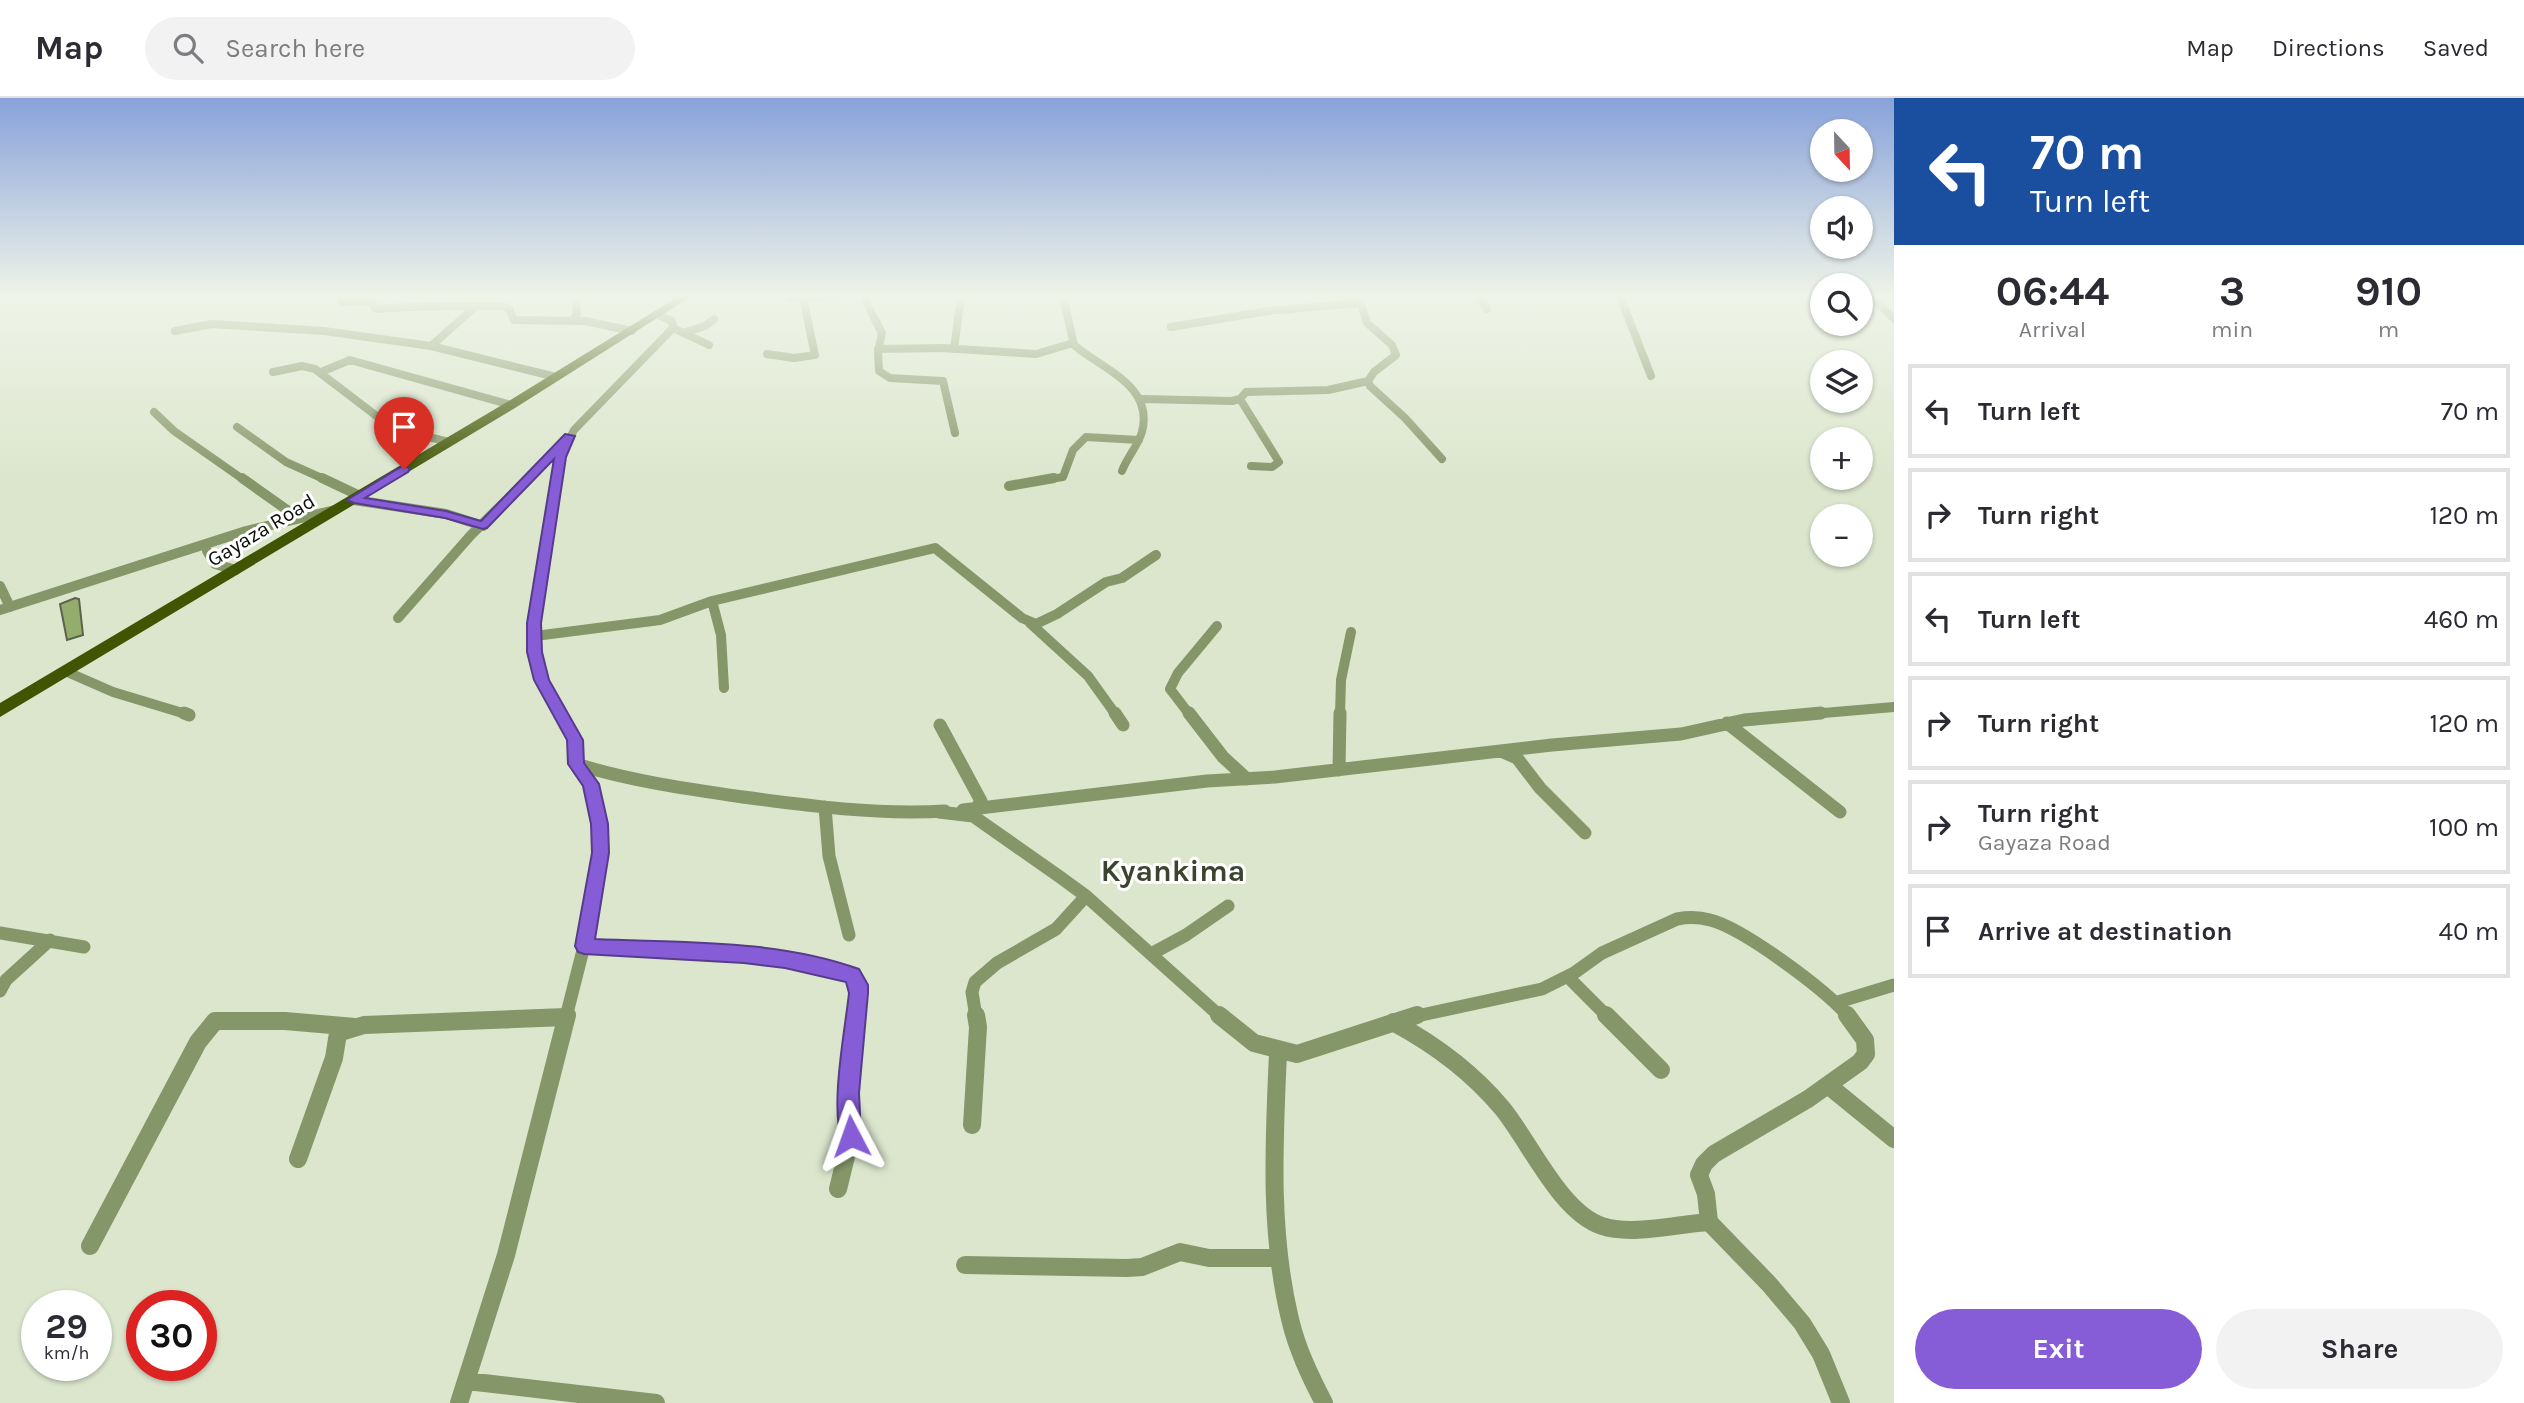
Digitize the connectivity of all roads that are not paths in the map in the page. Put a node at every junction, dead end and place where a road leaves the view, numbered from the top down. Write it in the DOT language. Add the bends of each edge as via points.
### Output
graph roads {
  1 [pos="468,357"];
  2 [pos="589,357"];
  3 [pos="648,357"];
  4 [pos="878,357"];
  5 [pos="1089,357"];
  6 [pos="1394,357"];
  7 [pos="1644,357"];
  8 [pos="273,372"];
  9 [pos="321,372"];
  10 [pos="1651,376"];
  11 [pos="556,377"];
  12 [pos="1369,383"];
  13 [pos="1346,392"];
  14 [pos="1142,399"];
  15 [pos="1240,399"];
  16 [pos="511,405"];
  17 [pos="154,412"];
  18 [pos="237,428"];
  19 [pos="955,433"];
  20 [pos="569,436"];
  21 [pos="1139,440"];
  22 [pos="449,442"];
  23 [pos="1442,459"];
  24 [pos="1251,466"];
  25 [pos="1122,471"];
  26 [pos="1009,486"];
  27 [pos="357,498"];
  28 [pos="336,509"];
  29 [pos="297,517"];
  30 [pos="483,526"];
  31 [pos="207,551"];
  32 [pos="1156,555"];
  33 [pos="236,570"];
  34 [pos="0,586"];
  35 [pos="712,601"];
  36 [pos="5,608"];
  37 [pos="398,618"];
  38 [pos="1030,623"];
  39 [pos="1217,626"];
  40 [pos="1351,632"];
  41 [pos="535,636"];
  42 [pos="65,671"];
  43 [pos="724,688"];
  44 [pos="1894,707"];
  45 [pos="0,711"];
  46 [pos="189,715"];
  47 [pos="1727,723"];
  48 [pos="940,725"];
  49 [pos="1123,725"];
  50 [pos="1500,751"];
  51 [pos="576,764"];
  52 [pos="1339,770"];
  53 [pos="1247,779"];
  54 [pos="825,807"];
  55 [pos="1840,811"];
  56 [pos="939,812"];
  57 [pos="974,812"];
  58 [pos="1584,833"];
  59 [pos="1086,896"];
  60 [pos="1228,906"];
  61 [pos="0,933"];
  62 [pos="849,935"];
  63 [pos="50,940"];
  64 [pos="584,946"];
  65 [pos="83,947"];
  66 [pos="1151,954"];
  67 [pos="1568,977"];
  68 [pos="1894,985"];
  69 [pos="0,991"];
  70 [pos="1839,1002"];
  71 [pos="566,1017"];
  72 [pos="1394,1022"];
  73 [pos="355,1027"];
  74 [pos="1278,1052"];
  75 [pos="1661,1070"];
  76 [pos="1829,1086"];
  77 [pos="972,1125"];
  78 [pos="1894,1139"];
  79 [pos="298,1159"];
  80 [pos="838,1189"];
  81 [pos="1709,1222"];
  82 [pos="90,1246"];
  83 [pos="1278,1258"];
  84 [pos="965,1265"];
  85 [pos="467,1381"];
  86 [pos="459,1403"];
  87 [pos="656,1403"];
  88 [pos="1324,1403"];
  89 [pos="1841,1403"];
  1 -- 11 [label="street"];
  2 -- 11 [label="main road, Gayaza Road"];
  3 -- 20 [label="street"];
  4 -- 19 [label="street" via="877,368 888,377 945,383"];
  5 -- 14 [label="street" via="1127,382"];
  6 -- 12 [label="street" via="1374,372"];
  7 -- 10 [label="street"];
  8 -- 9 [label="street" via="302,366"];
  9 -- 16 [label="street" via="350,360"];
  9 -- 22 [label="street" via="387,424"];
  11 -- 16 [label="main road, Gayaza Road"];
  12 -- 13 [label="street"];
  12 -- 15 [label="street" via="1328,390 1246,393"];
  12 -- 23 [label="street"];
  14 -- 15 [label="street"];
  14 -- 21 [label="street"];
  15 -- 24 [label="street" via="1250,408 1279,462 1272,467"];
  16 -- 22 [label="main road, Gayaza Road"];
  17 -- 29 [label="street" via="174,432"];
  18 -- 27 [label="street" via="286,462"];
  20 -- 30 [label="street"];
  20 -- 41 [label="street" via="560,457"];
  21 -- 25 [label="street"];
  21 -- 26 [label="street" via="1086,437 1071,450 1063,477"];
  22 -- 27 [label="main road, Gayaza Road"];
  27 -- 28 [label="main road, Gayaza Road"];
  27 -- 30 [label="street" via="446,514"];
  28 -- 29 [label="street"];
  28 -- 33 [label="main road, Gayaza Road"];
  29 -- 36 [label="street"];
  30 -- 37 [label="street"];
  31 -- 33 [label="street" via="215,564"];
  32 -- 38 [label="street" via="1044,622"];
  33 -- 42 [label="main road, Gayaza Road"];
  34 -- 36 [label="street"];
  35 -- 38 [label="street" via="935,548"];
  35 -- 41 [label="street" via="660,620"];
  35 -- 43 [label="street" via="721,635"];
  38 -- 49 [label="street" via="1088,676"];
  39 -- 53 [label="street" via="1170,689 1223,757"];
  40 -- 52 [label="street" via="1341,680"];
  41 -- 51 [label="street" via="541,680 575,740"];
  42 -- 45 [label="main road, Gayaza Road"];
  42 -- 46 [label="street" via="113,692"];
  44 -- 47 [label="street"];
  47 -- 50 [label="street" via="1681,734"];
  47 -- 55 [label="street"];
  48 -- 57 [label="street" via="981,801"];
  50 -- 52 [label="street"];
  50 -- 58 [label="street" via="1517,758"];
  51 -- 54 [label="street" via="651,785"];
  51 -- 64 [label="street" via="591,784 601,839"];
  52 -- 53 [label="street"];
  53 -- 57 [label="street" via="1138,788"];
  54 -- 56 [label="street"];
  54 -- 62 [label="street" via="829,856"];
  56 -- 57 [label="street"];
  57 -- 59 [label="street"];
  59 -- 66 [label="street"];
  59 -- 77 [label="street" via="1056,929 997,963 975,982 972,992 978,1027"];
  60 -- 66 [label="street"];
  61 -- 63 [label="street"];
  63 -- 65 [label="street"];
  63 -- 69 [label="street"];
  64 -- 71 [label="street"];
  64 -- 80 [label="street" via="744,954 852,975 858,993 848,1093 851,1136"];
  66 -- 74 [label="street" via="1250,1042"];
  67 -- 70 [label="street" via="1602,953 1677,919 1696,917 1740,933"];
  67 -- 72 [label="street" via="1542,989"];
  67 -- 75 [label="street"];
  68 -- 70 [label="street"];
  70 -- 76 [label="street" via="1863,1036 1866,1054"];
  71 -- 73 [label="street"];
  71 -- 85 [label="street" via="506,1255"];
  72 -- 74 [label="street" via="1297,1054"];
  72 -- 81 [label="street" via="1442,1049 1478,1081 1582,1216 1609,1228"];
  73 -- 79 [label="street" via="338,1033 334,1058"];
  73 -- 82 [label="street" via="215,1021 198,1041"];
  74 -- 83 [label="street"];
  76 -- 78 [label="street"];
  76 -- 81 [label="street" via="1704,1164 1699,1175"];
  81 -- 89 [label="street" via="1802,1323"];
  83 -- 84 [label="street" via="1209,1258 1180,1252 1127,1268"];
  83 -- 88 [label="street" via="1293,1327"];
  85 -- 86 [label="street"];
  85 -- 87 [label="street"];
}
